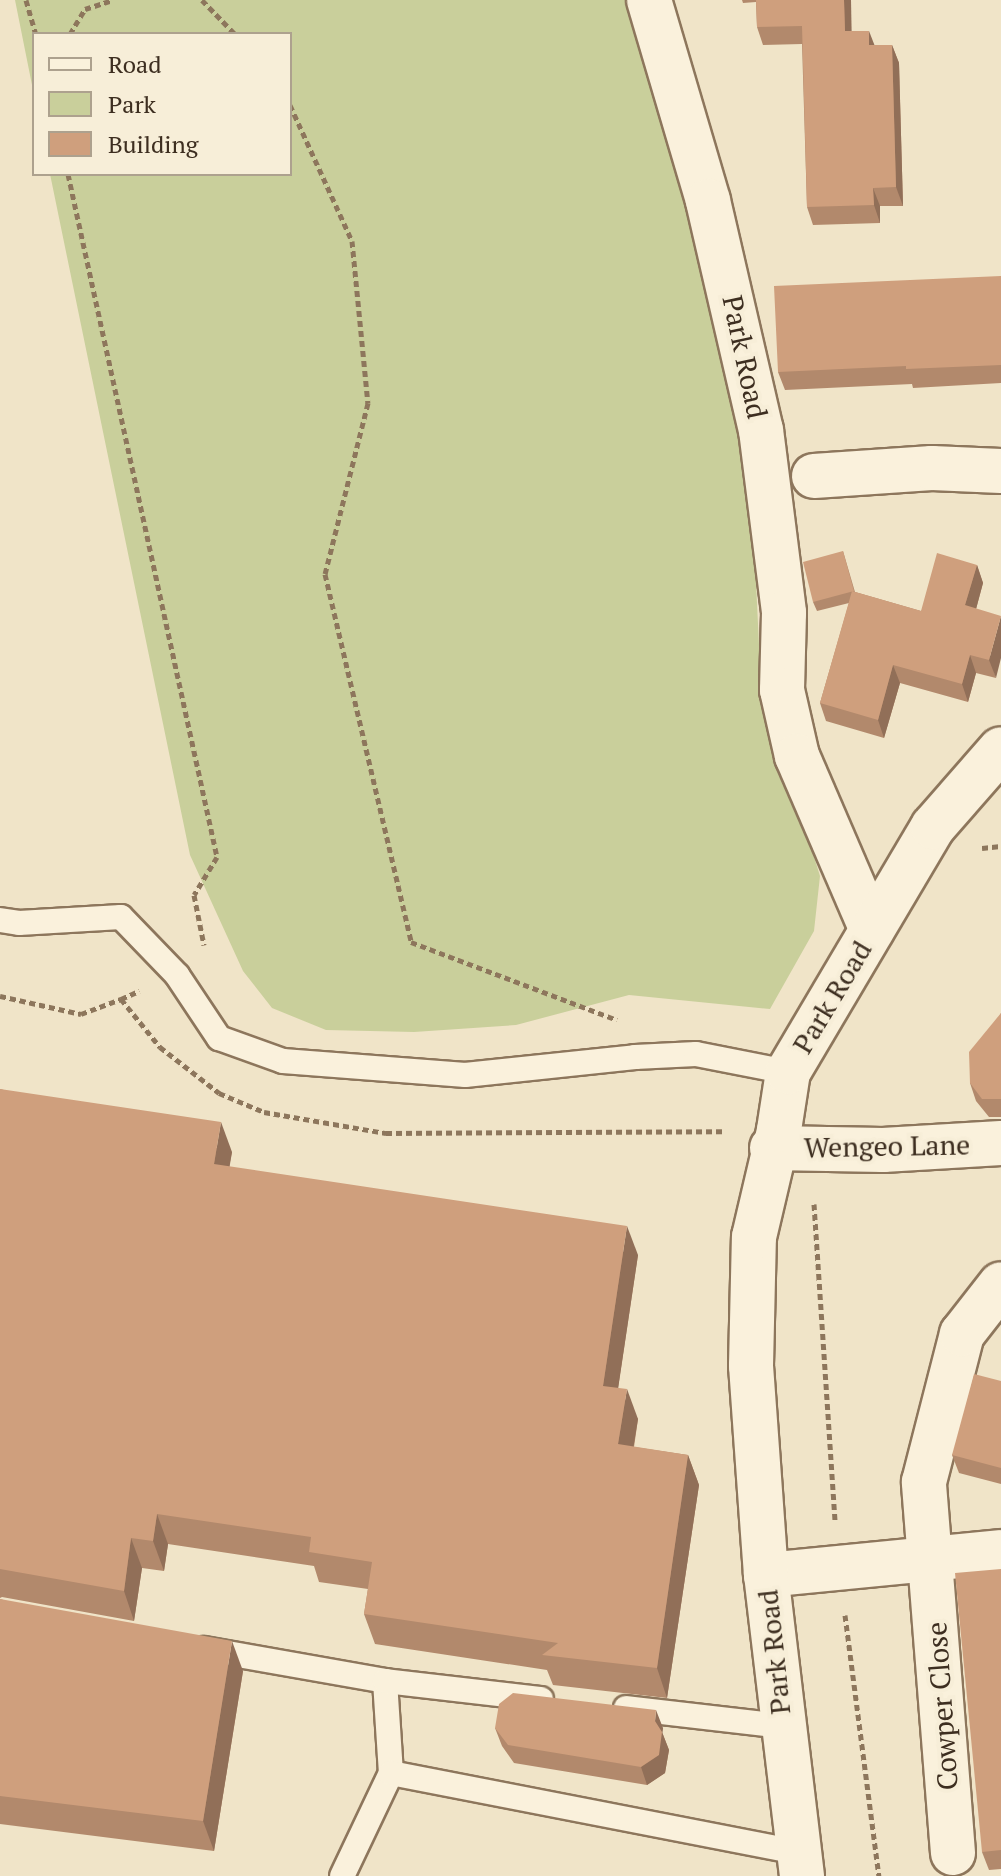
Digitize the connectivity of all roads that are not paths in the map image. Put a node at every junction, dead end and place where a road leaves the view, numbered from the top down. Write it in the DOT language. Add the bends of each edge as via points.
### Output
graph roads {
  1 [pos="649,0"];
  2 [pos="1001,471"];
  3 [pos="814,476"];
  4 [pos="1001,749"];
  5 [pos="0,920"];
  6 [pos="872,930"];
  7 [pos="788,1072"];
  8 [pos="1001,1143"];
  9 [pos="793,1148"];
  10 [pos="1001,1284"];
  11 [pos="1001,1552"];
  12 [pos="931,1560"];
  13 [pos="766,1575"];
  14 [pos="185,1645"];
  15 [pos="385,1681"];
  16 [pos="560,1701"];
  17 [pos="607,1706"];
  18 [pos="782,1726"];
  19 [pos="391,1773"];
  20 [pos="953,1853"];
  21 [pos="800,1864"];
  22 [pos="342,1876"];
  1 -- 6 [label="street, Park Road" via="708,201 761,430 784,613 782,690 797,756"];
  2 -- 3 [label="street" via="932,468"];
  4 -- 6 [label="street" via="933,827"];
  5 -- 7 [label="lane" via="121,917 177,975 219,1038 283,1061 465,1075 696,1054"];
  6 -- 7 [label="street, Park Road"];
  7 -- 9 [label="street, Park Road" via="779,1130"];
  8 -- 9 [label="street, Wengeo Lane" via="883,1150"];
  9 -- 13 [label="street, Park Road" via="754,1237 751,1366"];
  10 -- 12 [label="street, Cowper Close" via="962,1334 924,1482"];
  11 -- 12 [label="street"];
  12 -- 13 [label="street"];
  12 -- 20 [label="street, Cowper Close"];
  13 -- 18 [label="street, Park Road"];
  14 -- 15 [label="lane"];
  15 -- 16 [label="lane"];
  15 -- 19 [label="lane"];
  17 -- 18 [label="lane"];
  18 -- 21 [label="street, Park Road"];
  19 -- 21 [label="lane"];
  19 -- 22 [label="lane"];
}
